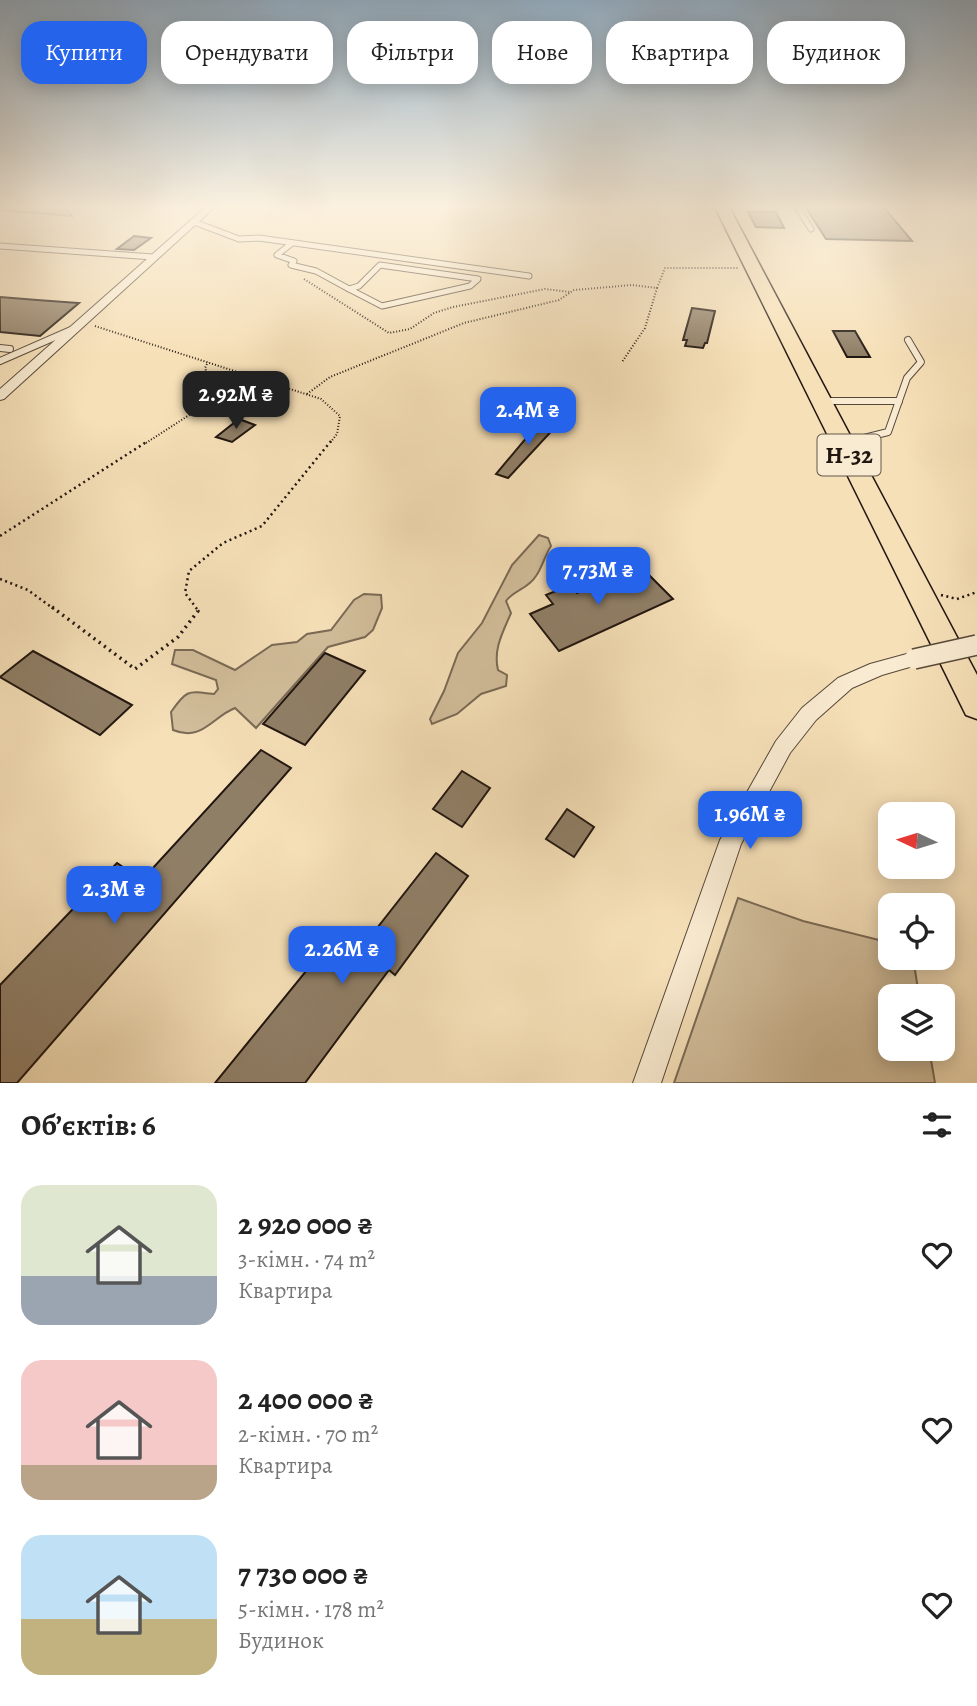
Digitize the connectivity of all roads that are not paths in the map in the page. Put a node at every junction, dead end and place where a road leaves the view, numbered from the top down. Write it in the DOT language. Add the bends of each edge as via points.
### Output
graph roads {
  1 [pos="133,256"];
  2 [pos="279,256"];
  3 [pos="382,256"];
  4 [pos="747,256"];
  5 [pos="153,257"];
  6 [pos="529,276"];
  7 [pos="349,289"];
  8 [pos="78,326"];
  9 [pos="908,340"];
  10 [pos="0,348"];
  11 [pos="10,349"];
  12 [pos="0,361"];
  13 [pos="0,396"];
  14 [pos="821,401"];
  15 [pos="899,401"];
  16 [pos="843,443"];
  17 [pos="977,645"];
  18 [pos="977,706"];
  19 [pos="647,1083"];
  1 -- 5 [label="lane"];
  2 -- 7 [label="lane"];
  3 -- 6 [label="lane"];
  4 -- 14 [label="main road, Н-32"];
  5 -- 8 [label="street"];
  7 -- 7 [label="lane" via="359,286 380,265 478,279 470,286 382,306"];
  8 -- 12 [label="lane"];
  8 -- 13 [label="street"];
  9 -- 15 [label="lane" via="921,362 907,378"];
  10 -- 11 [label="lane"];
  14 -- 15 [label="lane"];
  14 -- 16 [label="main road, Н-32"];
  15 -- 16 [label="lane" via="888,432"];
  16 -- 18 [label="main road, Н-32"];
  17 -- 19 [label="street, bridge" via="877,669 845,683 809,714 783,747 731,840"];
}
